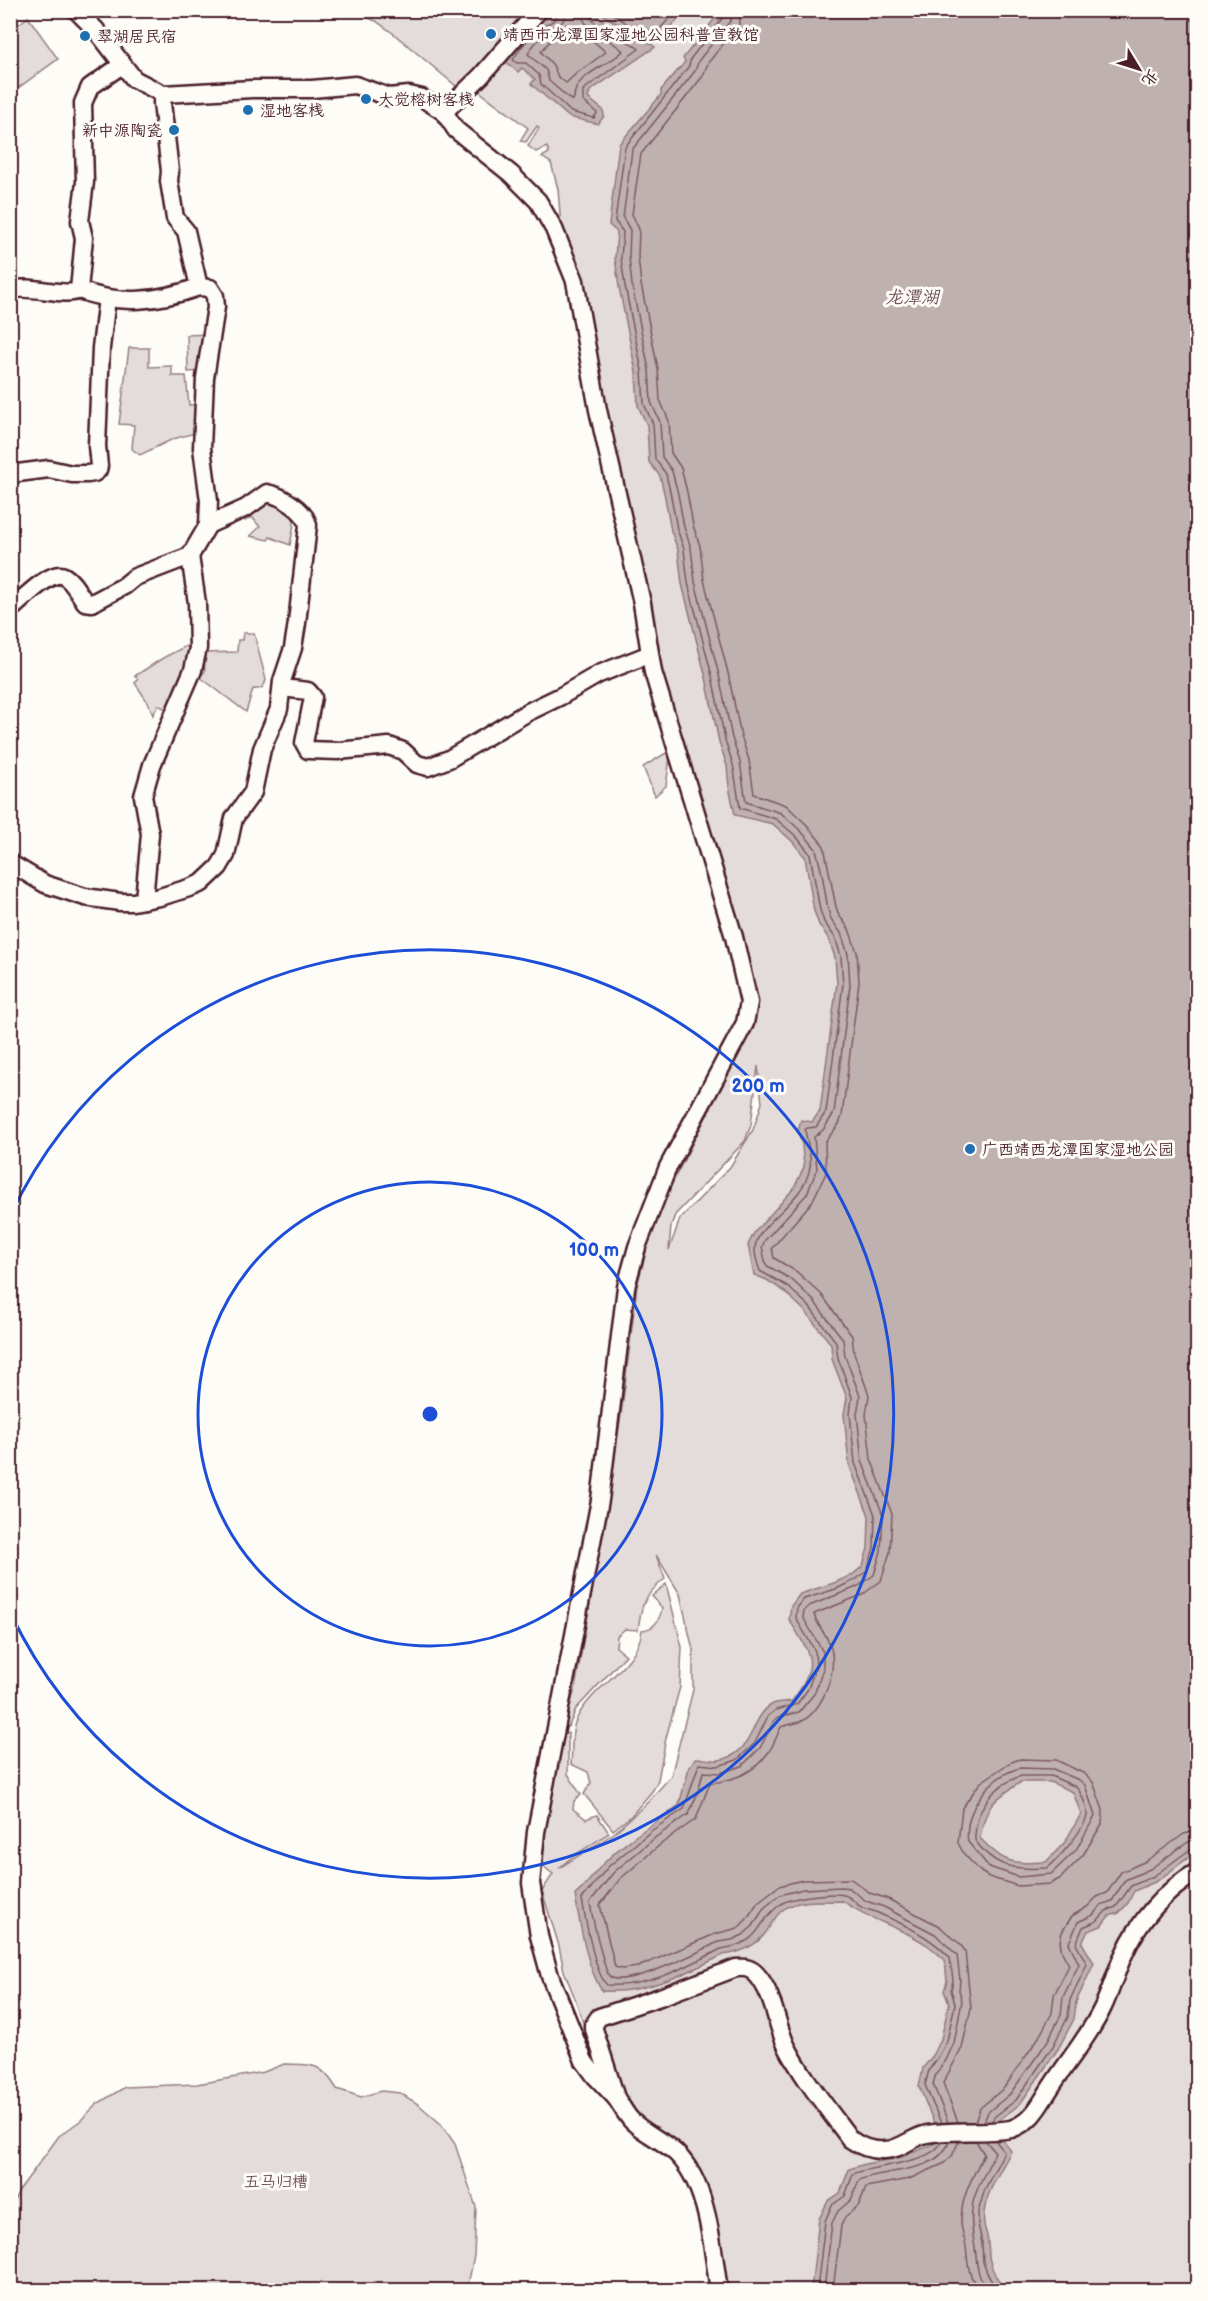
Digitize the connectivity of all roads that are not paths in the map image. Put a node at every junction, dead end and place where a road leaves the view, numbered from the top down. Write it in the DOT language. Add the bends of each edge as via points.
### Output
graph roads {
  1 [pos="76,10"];
  2 [pos="539,10"];
  3 [pos="122,65"];
  4 [pos="163,94"];
  5 [pos="444,112"];
  6 [pos="199,287"];
  7 [pos="10,290"];
  8 [pos="80,291"];
  9 [pos="107,298"];
  10 [pos="10,474"];
  11 [pos="208,525"];
  12 [pos="190,556"];
  13 [pos="10,610"];
  14 [pos="650,654"];
  15 [pos="282,688"];
  16 [pos="10,863"];
  17 [pos="144,900"];
  18 [pos="1197,1871"];
  19 [pos="616,2098"];
  20 [pos="719,2290"];
  1 -- 3 [label="street"];
  2 -- 5 [label="street"];
  3 -- 4 [label="street" via="134,79"];
  3 -- 8 [label="street" via="90,87 83,103 85,175 80,221 84,238"];
  4 -- 5 [label="street" via="355,85 389,97 422,98"];
  4 -- 6 [label="street" via="173,212 178,225 186,231"];
  5 -- 14 [label="street" via="456,130 538,201 572,272"];
  6 -- 9 [label="street" via="148,300"];
  6 -- 11 [label="street" via="213,290 216,308 205,378 202,448"];
  7 -- 8 [label="street"];
  8 -- 9 [label="street"];
  9 -- 10 [label="street" via="101,355 98,470 88,474 49,469"];
  11 -- 12 [label="street"];
  11 -- 15 [label="street" via="246,508 267,493 292,506 307,521 297,623"];
  12 -- 13 [label="street" via="135,577 92,603 84,602 63,575 52,576"];
  12 -- 17 [label="street" via="198,648 143,796 150,834"];
  14 -- 15 [label="street" via="599,674 449,759 428,766 417,764 403,751 389,746 308,750 304,743 313,696"];
  14 -- 19 [label="street" via="726,907 749,1002 745,1023 668,1167 626,1287 600,1500 536,1832 531,1883 550,1976 584,2061"];
  15 -- 17 [label="street" via="253,792 234,818 222,862 210,876 192,887"];
  16 -- 17 [label="street" via="45,884 85,897 110,902"];
  18 -- 19 [label="street" via="1168,1891 1136,1932 1098,2017 1038,2110 1020,2126 1000,2131 930,2133 888,2150 863,2147 850,2139 800,2069 787,2047 763,1984 752,1970 744,1967 595,2020 593,2026"];
  19 -- 20 [label="street" via="631,2121 690,2169 709,2226"];
}
